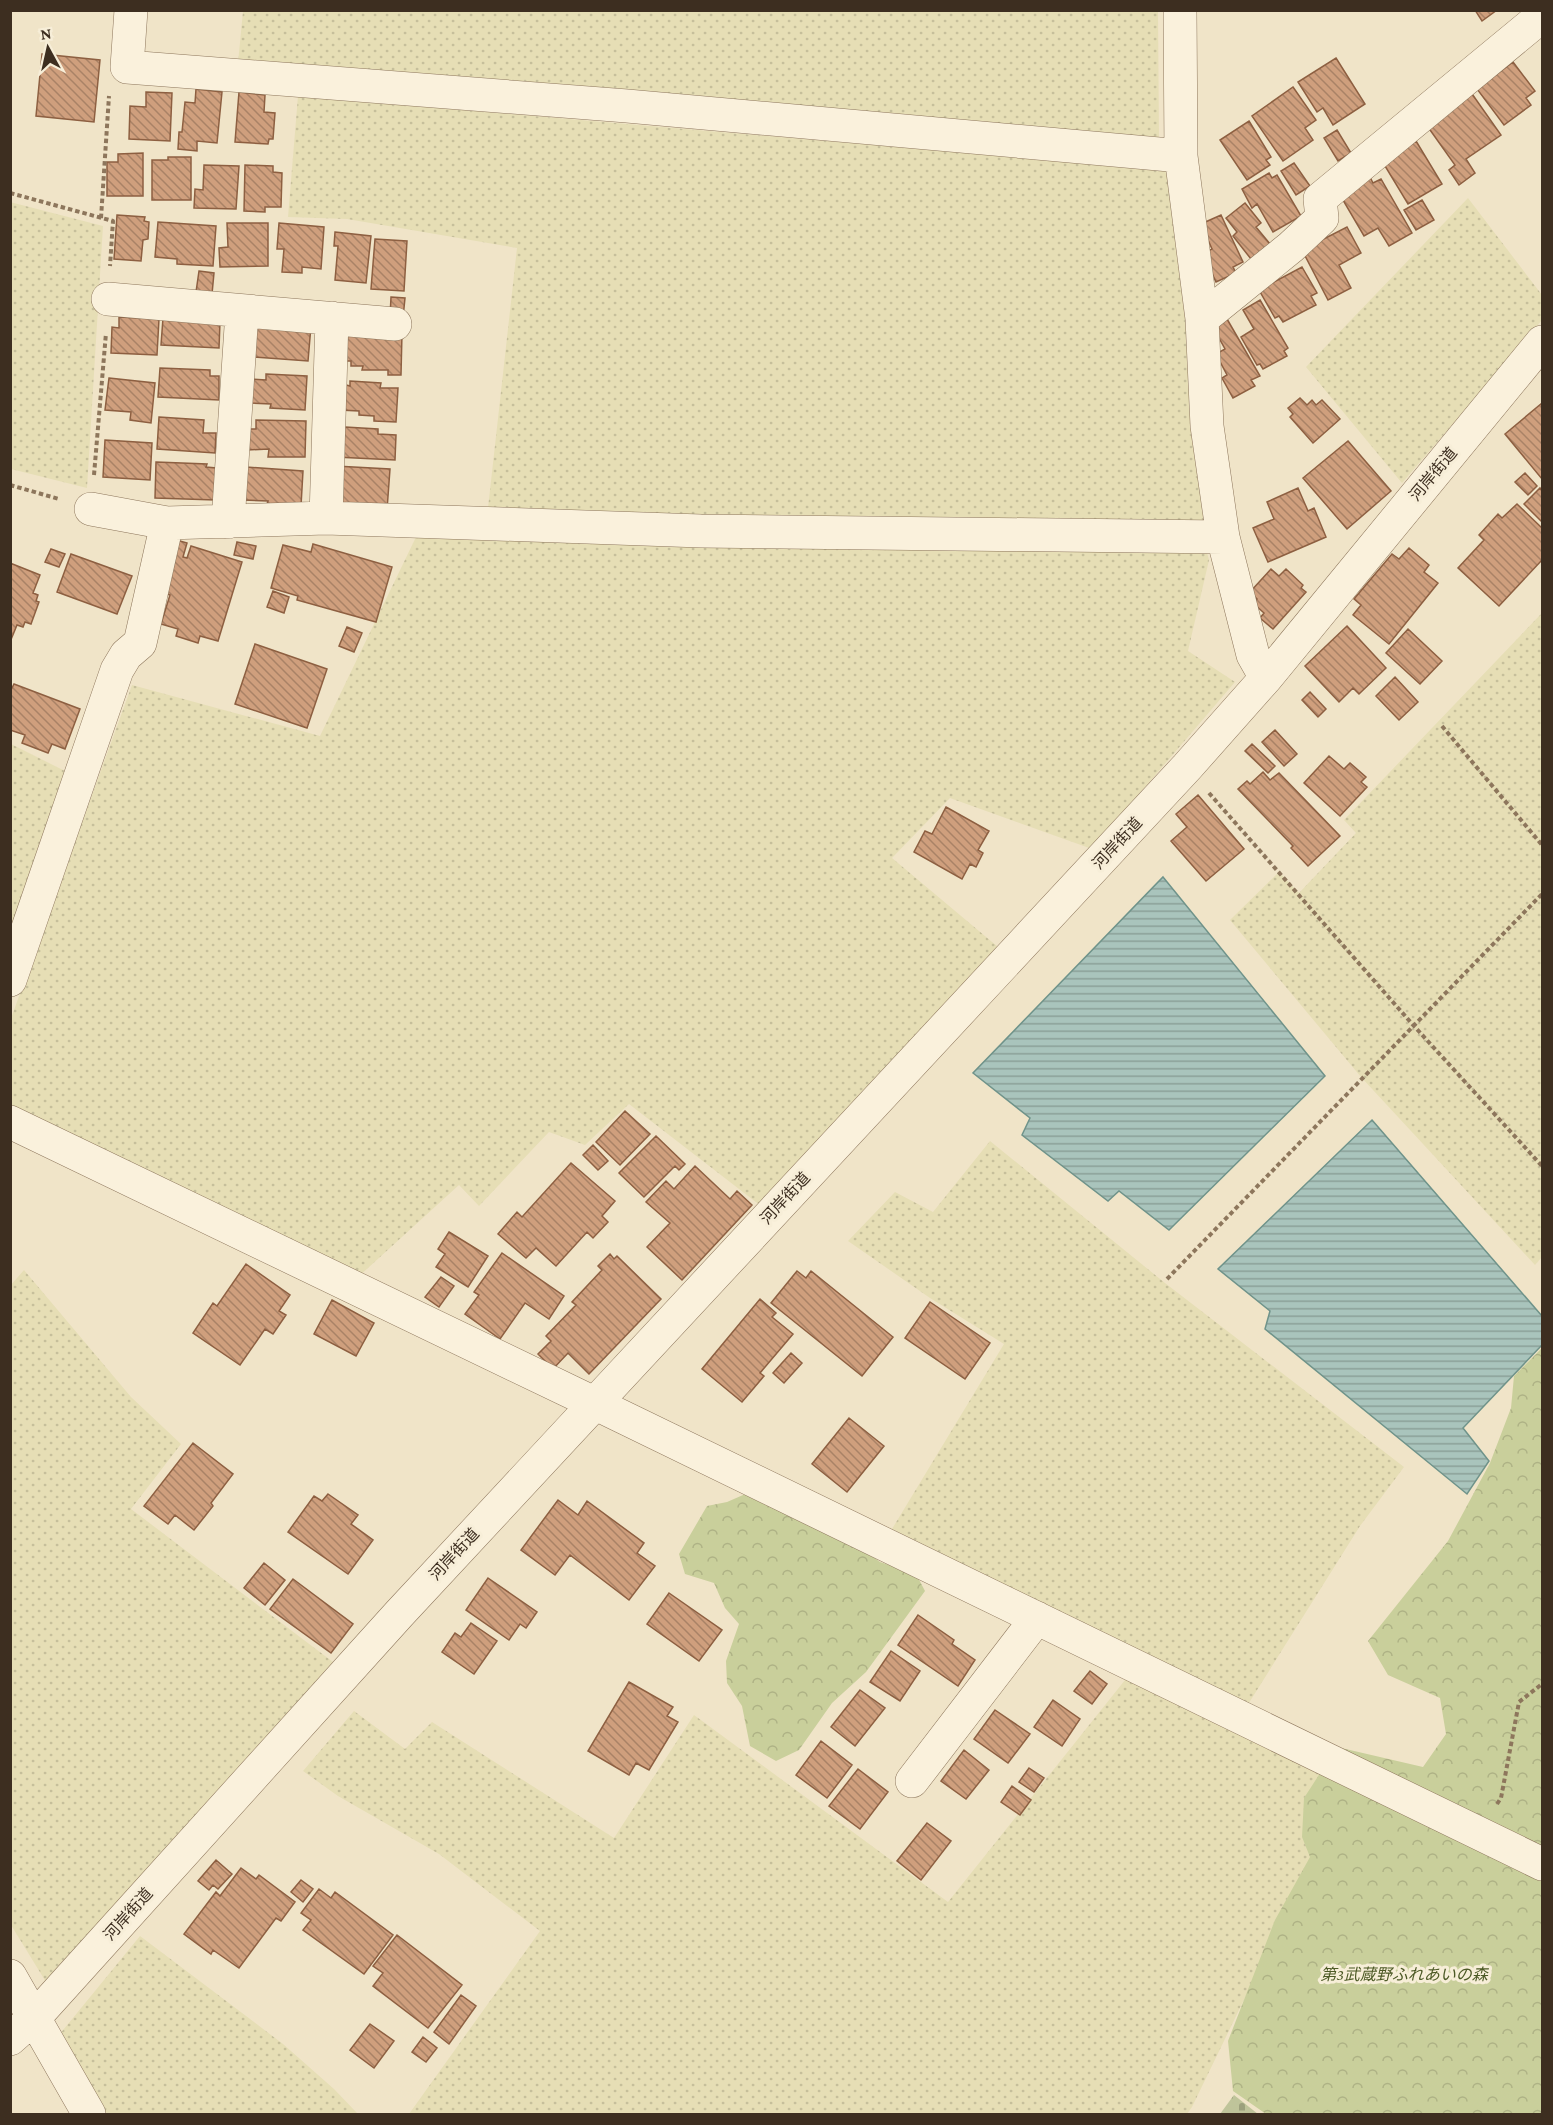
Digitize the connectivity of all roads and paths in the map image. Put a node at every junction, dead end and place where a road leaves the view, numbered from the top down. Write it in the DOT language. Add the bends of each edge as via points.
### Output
graph roads {
  1 [pos="131,10"];
  2 [pos="1180,10"];
  3 [pos="1542,16"];
  4 [pos="127,67"];
  5 [pos="1181,156"];
  6 [pos="101,218"];
  7 [pos="108,299"];
  8 [pos="242,312"];
  9 [pos="332,318"];
  10 [pos="1202,319"];
  11 [pos="395,324"];
  12 [pos="1542,342"];
  13 [pos="10,485"];
  14 [pos="91,508"];
  15 [pos="326,518"];
  16 [pos="228,522"];
  17 [pos="167,523"];
  18 [pos="1223,537"];
  19 [pos="1266,678"];
  20 [pos="1442,726"];
  21 [pos="1187,767"];
  22 [pos="1542,845"];
  23 [pos="1542,894"];
  24 [pos="10,980"];
  25 [pos="1414,1026"];
  26 [pos="10,1122"];
  27 [pos="1542,1166"];
  28 [pos="1167,1279"];
  29 [pos="594,1403"];
  30 [pos="1037,1618"];
  31 [pos="1542,1684"];
  32 [pos="912,1781"];
  33 [pos="1479,1833"];
  34 [pos="1542,1864"];
  35 [pos="10,1976"];
  36 [pos="35,2017"];
  37 [pos="10,2039"];
  38 [pos="89,2115"];
  1 -- 4 [label="street"];
  2 -- 5 [label="street"];
  3 -- 10 [label="street" via="1320,199 1322,218"];
  4 -- 5 [label="street" via="615,105"];
  4 -- 6 [label="path" via="111,75"];
  5 -- 10 [label="street"];
  7 -- 8 [label="street"];
  8 -- 9 [label="street"];
  8 -- 16 [label="street"];
  9 -- 11 [label="street"];
  9 -- 15 [label="street"];
  10 -- 18 [label="street" via="1207,426"];
  12 -- 19 [label="street, 河岸街道"];
  13 -- 14 [label="path"];
  14 -- 17 [label="street"];
  15 -- 16 [label="street"];
  15 -- 18 [label="street" via="701,531"];
  16 -- 17 [label="street"];
  17 -- 24 [label="street" via="140,642 117,670"];
  18 -- 19 [label="street" via="1253,655"];
  19 -- 21 [label="street, 河岸街道"];
  20 -- 22 [label="path"];
  21 -- 25 [label="path"];
  21 -- 29 [label="street, 河岸街道"];
  23 -- 25 [label="path"];
  25 -- 27 [label="path"];
  25 -- 28 [label="path"];
  26 -- 29 [label="street"];
  29 -- 30 [label="street"];
  29 -- 36 [label="street, 河岸街道"];
  30 -- 32 [label="street"];
  30 -- 33 [label="street"];
  31 -- 33 [label="path" via="1519,1702 1501,1798"];
  33 -- 34 [label="street"];
  35 -- 36 [label="street"];
  36 -- 37 [label="street, 河岸街道"];
  36 -- 38 [label="street"];
}
